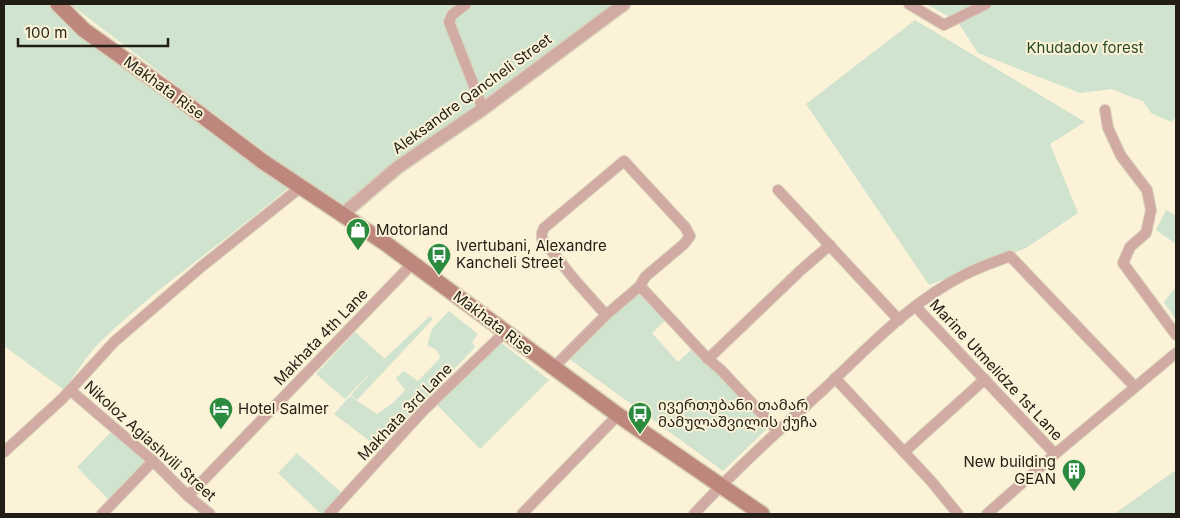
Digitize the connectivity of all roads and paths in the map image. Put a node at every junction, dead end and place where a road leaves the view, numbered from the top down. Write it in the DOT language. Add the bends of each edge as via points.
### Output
graph roads {
  1 [pos="58,4"];
  2 [pos="466,4"];
  3 [pos="624,4"];
  4 [pos="909,4"];
  5 [pos="986,4"];
  6 [pos="483,110"];
  7 [pos="1105,110"];
  8 [pos="301,187"];
  9 [pos="778,190"];
  10 [pos="343,214"];
  11 [pos="830,245"];
  12 [pos="412,262"];
  13 [pos="640,286"];
  14 [pos="916,307"];
  15 [pos="606,315"];
  16 [pos="899,320"];
  17 [pos="505,332"];
  18 [pos="1176,335"];
  19 [pos="1176,353"];
  20 [pos="708,360"];
  21 [pos="552,368"];
  22 [pos="836,378"];
  23 [pos="985,380"];
  24 [pos="1135,387"];
  25 [pos="70,390"];
  26 [pos="618,415"];
  27 [pos="778,430"];
  28 [pos="4,452"];
  29 [pos="904,452"];
  30 [pos="1054,454"];
  31 [pos="153,461"];
  32 [pos="721,485"];
  33 [pos="188,496"];
  34 [pos="102,514"];
  35 [pos="210,514"];
  36 [pos="329,514"];
  37 [pos="522,514"];
  38 [pos="694,514"];
  39 [pos="762,514"];
  40 [pos="958,514"];
  41 [pos="987,514"];
  1 -- 8 [label="main road, Makhata Rise" via="84,30 262,162"];
  2 -- 6 [label="street" via="452,15 449,22"];
  3 -- 6 [label="street, Aleksandre Qancheli Street"];
  4 -- 5 [label="street" via="944,25"];
  6 -- 10 [label="street, Aleksandre Qancheli Street" via="398,167"];
  7 -- 18 [label="street" via="1108,128 1121,156 1147,190 1151,210 1146,234 1130,247 1123,263"];
  8 -- 10 [label="main road, Makhata Rise"];
  8 -- 25 [label="street" via="114,342"];
  9 -- 11 [label="street"];
  10 -- 12 [label="main road, Makhata Rise"];
  11 -- 16 [label="street"];
  11 -- 20 [label="street"];
  12 -- 17 [label="main road, Makhata Rise"];
  12 -- 33 [label="street, Makhata 4th Lane"];
  13 -- 15 [label="street"];
  13 -- 15 [label="street" via="645,277 690,236 624,161 542,232 542,238"];
  13 -- 20 [label="street"];
  14 -- 16 [label="street"];
  14 -- 23 [label="street, Marine Utmelidze 1st Lane"];
  14 -- 24 [label="street" via="963,275 1010,256"];
  15 -- 21 [label="street"];
  16 -- 22 [label="street"];
  17 -- 21 [label="main road, Makhata Rise"];
  17 -- 36 [label="street, Makhata 3rd Lane" via="422,412"];
  19 -- 24 [label="street"];
  20 -- 27 [label="street"];
  21 -- 26 [label="main road, Makhata Rise"];
  22 -- 27 [label="street"];
  22 -- 29 [label="street"];
  23 -- 29 [label="street"];
  23 -- 30 [label="street, Marine Utmelidze 1st Lane"];
  24 -- 30 [label="street"];
  25 -- 28 [label="street"];
  25 -- 31 [label="street, Nikoloz Agiashvili Street"];
  26 -- 32 [label="main road, Makhata Rise"];
  26 -- 37 [label="street"];
  27 -- 32 [label="street"];
  29 -- 40 [label="street"];
  30 -- 41 [label="street"];
  31 -- 33 [label="street, Nikoloz Agiashvili Street"];
  31 -- 34 [label="street"];
  32 -- 38 [label="street"];
  32 -- 39 [label="main road, Makhata Rise"];
  33 -- 35 [label="street, Nikoloz Agiashvili Street"];
}
